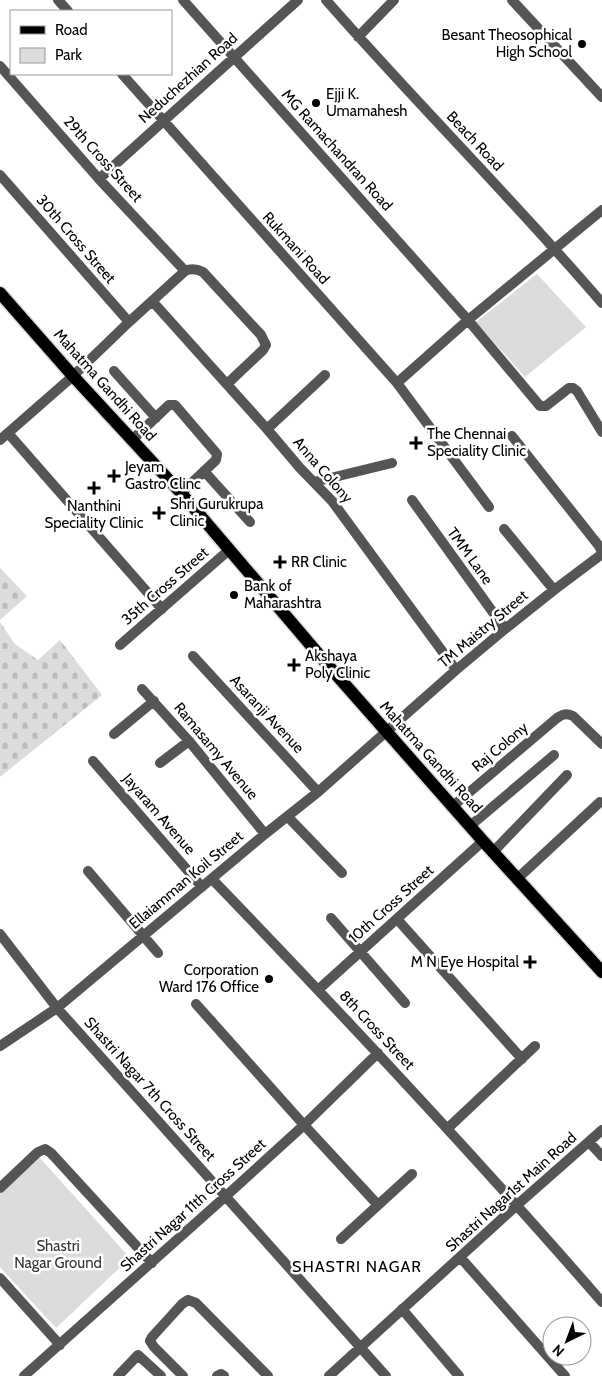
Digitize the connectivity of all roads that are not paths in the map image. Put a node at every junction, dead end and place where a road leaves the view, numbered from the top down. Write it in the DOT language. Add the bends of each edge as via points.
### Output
graph roads {
  1 [pos="58,0"];
  2 [pos="183,0"];
  3 [pos="298,0"];
  4 [pos="326,0"];
  5 [pos="393,0"];
  6 [pos="512,0"];
  7 [pos="67,10"];
  8 [pos="358,37"];
  9 [pos="234,58"];
  10 [pos="0,66"];
  11 [pos="123,75"];
  12 [pos="602,97"];
  13 [pos="163,121"];
  14 [pos="0,176"];
  15 [pos="99,179"];
  16 [pos="602,210"];
  17 [pos="554,249"];
  18 [pos="185,271"];
  19 [pos="0,293"];
  20 [pos="601,298"];
  21 [pos="152,302"];
  22 [pos="468,320"];
  23 [pos="129,322"];
  24 [pos="114,371"];
  25 [pos="325,375"];
  26 [pos="73,376"];
  27 [pos="397,383"];
  28 [pos="227,384"];
  29 [pos="156,418"];
  30 [pos="267,428"];
  31 [pos="602,432"];
  32 [pos="512,436"];
  33 [pos="4,437"];
  34 [pos="133,439"];
  35 [pos="392,463"];
  36 [pos="204,471"];
  37 [pos="314,482"];
  38 [pos="181,493"];
  39 [pos="412,500"];
  40 [pos="489,507"];
  41 [pos="250,522"];
  42 [pos="504,529"];
  43 [pos="229,550"];
  44 [pos="602,553"];
  45 [pos="554,590"];
  46 [pos="162,609"];
  47 [pos="505,629"];
  48 [pos="120,645"];
  49 [pos="193,656"];
  50 [pos="456,670"];
  51 [pos="142,688"];
  52 [pos="154,701"];
  53 [pos="386,732"];
  54 [pos="114,734"];
  55 [pos="189,741"];
  56 [pos="602,744"];
  57 [pos="554,755"];
  58 [pos="93,761"];
  59 [pos="160,763"];
  60 [pos="567,775"];
  61 [pos="318,792"];
  62 [pos="600,802"];
  63 [pos="453,806"];
  64 [pos="288,816"];
  65 [pos="470,826"];
  66 [pos="265,834"];
  67 [pos="483,841"];
  68 [pos="493,852"];
  69 [pos="88,871"];
  70 [pos="342,873"];
  71 [pos="518,878"];
  72 [pos="212,879"];
  73 [pos="202,887"];
  74 [pos="331,918"];
  75 [pos="396,919"];
  76 [pos="0,934"];
  77 [pos="143,936"];
  78 [pos="158,953"];
  79 [pos="360,953"];
  80 [pos="602,972"];
  81 [pos="319,989"];
  82 [pos="405,1003"];
  83 [pos="196,1004"];
  84 [pos="57,1008"];
  85 [pos="0,1046"];
  86 [pos="535,1046"];
  87 [pos="378,1053"];
  88 [pos="522,1059"];
  89 [pos="304,1125"];
  90 [pos="448,1128"];
  91 [pos="602,1130"];
  92 [pos="590,1142"];
  93 [pos="602,1156"];
  94 [pos="412,1174"];
  95 [pos="0,1188"];
  96 [pos="226,1196"];
  97 [pos="378,1204"];
  98 [pos="517,1205"];
  99 [pos="341,1239"];
  100 [pos="460,1257"];
  101 [pos="152,1263"];
  102 [pos="0,1278"];
  103 [pos="602,1302"];
  104 [pos="402,1310"];
  105 [pos="60,1344"];
  106 [pos="360,1347"];
  107 [pos="24,1376"];
  108 [pos="118,1376"];
  109 [pos="161,1376"];
  110 [pos="183,1376"];
  111 [pos="217,1376"];
  112 [pos="224,1376"];
  113 [pos="268,1376"];
  114 [pos="329,1376"];
  115 [pos="386,1376"];
  116 [pos="459,1376"];
  117 [pos="565,1376"];
  1 -- 7 [label="street"];
  2 -- 9 [label="street, MG Ramachandran Road"];
  3 -- 9 [label="street, Neduchezhian Road"];
  4 -- 8 [label="street, Beach Road"];
  5 -- 8 [label="street"];
  6 -- 12 [label="street"];
  8 -- 17 [label="street, Beach Road"];
  9 -- 13 [label="street, Neduchezhian Road"];
  9 -- 22 [label="street, MG Ramachandran Road"];
  10 -- 15 [label="street, 29th Cross Street"];
  11 -- 13 [label="street, Rukmani Road"];
  13 -- 15 [label="street, Neduchezhian Road"];
  13 -- 27 [label="street, Rukmani Road"];
  14 -- 23 [label="street, 30th Cross Street"];
  15 -- 18 [label="street, 29th Cross Street"];
  16 -- 17 [label="street"];
  17 -- 20 [label="street, Beach Road"];
  17 -- 22 [label="street"];
  18 -- 21 [label="street"];
  18 -- 28 [label="street" via="198,269 203,272 266,342 263,350"];
  19 -- 26 [label="main road, Mahatma Gandhi Road"];
  21 -- 23 [label="street"];
  21 -- 28 [label="street, Anna Colony"];
  22 -- 27 [label="street"];
  22 -- 31 [label="street, MG Ramachandran Road" via="540,406 546,406 573,388"];
  23 -- 26 [label="street"];
  24 -- 29 [label="street"];
  25 -- 30 [label="street"];
  26 -- 33 [label="street"];
  26 -- 34 [label="main road, Mahatma Gandhi Road"];
  27 -- 40 [label="street, Rukmani Road"];
  28 -- 30 [label="street, Anna Colony"];
  29 -- 34 [label="street"];
  29 -- 36 [label="street" via="169,405 175,405 217,454 216,460"];
  30 -- 37 [label="street, Anna Colony"];
  32 -- 44 [label="street"];
  33 -- 46 [label="street"];
  34 -- 38 [label="main road, Mahatma Gandhi Road"];
  35 -- 37 [label="street"];
  36 -- 38 [label="street"];
  36 -- 41 [label="street"];
  37 -- 50 [label="street, Anna Colony" via="332,500"];
  38 -- 43 [label="main road, Mahatma Gandhi Road"];
  39 -- 47 [label="street, TMM Lane"];
  42 -- 45 [label="street"];
  43 -- 46 [label="street, 35th Cross Street"];
  43 -- 53 [label="main road, Mahatma Gandhi Road"];
  44 -- 45 [label="street, TM Maistry Street"];
  45 -- 47 [label="street, TM Maistry Street"];
  46 -- 48 [label="street, 35th Cross Street"];
  47 -- 50 [label="street, TM Maistry Street"];
  49 -- 61 [label="street, Asaranji Avenue"];
  50 -- 53 [label="street, TM Maistry Street"];
  51 -- 52 [label="street, Ramasamy Avenue"];
  52 -- 54 [label="street"];
  52 -- 55 [label="street, Ramasamy Avenue"];
  53 -- 61 [label="street, Ellaiamman Koil Street"];
  53 -- 63 [label="main road, Mahatma Gandhi Road"];
  55 -- 59 [label="street"];
  55 -- 66 [label="street, Ramasamy Avenue"];
  56 -- 63 [label="street, Raj Colony" via="573,716 562,714"];
  57 -- 65 [label="street"];
  58 -- 73 [label="street, Jayaram Avenue"];
  60 -- 68 [label="street"];
  61 -- 64 [label="street, Ellaiamman Koil Street"];
  62 -- 71 [label="street"];
  63 -- 65 [label="main road, Mahatma Gandhi Road"];
  64 -- 66 [label="street, Ellaiamman Koil Street"];
  64 -- 70 [label="street"];
  65 -- 67 [label="main road, Mahatma Gandhi Road"];
  66 -- 72 [label="street, Ellaiamman Koil Street"];
  67 -- 68 [label="main road, Mahatma Gandhi Road"];
  67 -- 75 [label="street, 10th Cross Street"];
  68 -- 71 [label="main road, Mahatma Gandhi Road"];
  69 -- 77 [label="street"];
  71 -- 80 [label="main road, Mahatma Gandhi Road"];
  72 -- 73 [label="street, Ellaiamman Koil Street"];
  72 -- 81 [label="street, 8th Cross Street"];
  73 -- 77 [label="street, Ellaiamman Koil Street"];
  74 -- 79 [label="street"];
  75 -- 79 [label="street, 10th Cross Street"];
  75 -- 88 [label="street"];
  76 -- 84 [label="street, Shastri Nagar 7th Cross Street"];
  77 -- 78 [label="street"];
  77 -- 84 [label="street, Ellaiamman Koil Street"];
  79 -- 81 [label="street, 10th Cross Street"];
  79 -- 82 [label="street"];
  81 -- 87 [label="street, 8th Cross Street"];
  83 -- 89 [label="street"];
  84 -- 85 [label="street, Ellaiamman Koil Street"];
  84 -- 96 [label="street, Shastri Nagar 7th Cross Street"];
  86 -- 88 [label="street"];
  87 -- 89 [label="street, Shastri Nagar 11th Cross Street"];
  87 -- 90 [label="street, 8th Cross Street"];
  88 -- 90 [label="street"];
  89 -- 96 [label="street, Shastri Nagar 11th Cross Street"];
  89 -- 97 [label="street"];
  90 -- 98 [label="street, 8th Cross Street"];
  91 -- 92 [label="street, Shastri Nagar1st Main Road"];
  92 -- 93 [label="street"];
  92 -- 98 [label="street, Shastri Nagar1st Main Road"];
  94 -- 97 [label="street"];
  95 -- 101 [label="street" via="45,1149"];
  96 -- 101 [label="street, Shastri Nagar 11th Cross Street"];
  96 -- 106 [label="street, Shastri Nagar 7th Cross Street"];
  97 -- 99 [label="street"];
  98 -- 100 [label="street, Shastri Nagar1st Main Road"];
  98 -- 103 [label="street, 8th Cross Street"];
  100 -- 104 [label="street, Shastri Nagar1st Main Road"];
  100 -- 117 [label="street"];
  101 -- 105 [label="street, Shastri Nagar 11th Cross Street"];
  102 -- 105 [label="street"];
  104 -- 106 [label="street, Shastri Nagar1st Main Road"];
  104 -- 116 [label="street"];
  105 -- 107 [label="street, Shastri Nagar 11th Cross Street"];
  106 -- 114 [label="street, Shastri Nagar1st Main Road"];
  106 -- 115 [label="street, Shastri Nagar 7th Cross Street"];
  108 -- 109 [label="street" via="138,1355"];
  110 -- 113 [label="street" via="150,1341 188,1300 196,1303"];
  111 -- 112 [label="street"];
}
